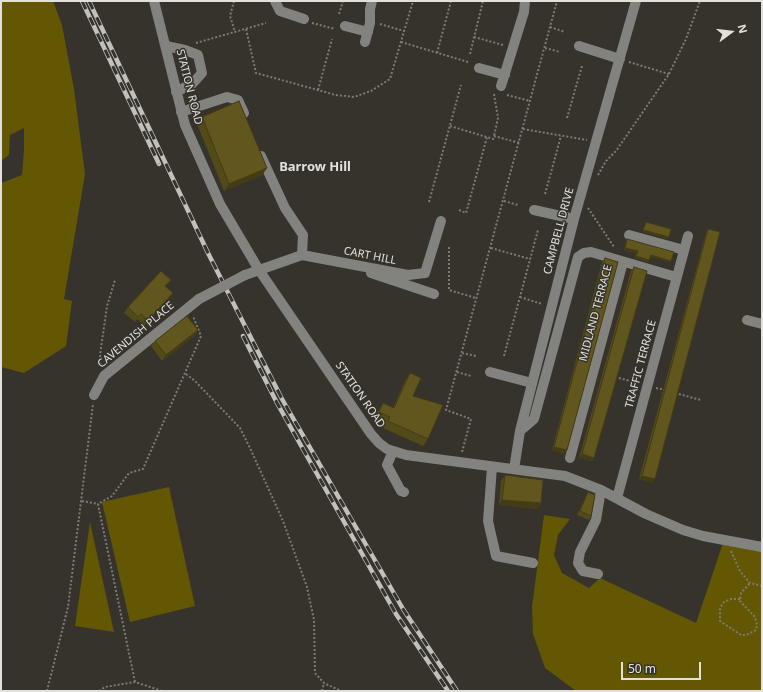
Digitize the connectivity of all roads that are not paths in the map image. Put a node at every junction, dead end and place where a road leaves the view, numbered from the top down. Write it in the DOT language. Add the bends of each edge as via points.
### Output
graph roads {
  1 [pos="154,1"];
  2 [pos="275,1"];
  3 [pos="372,1"];
  4 [pos="525,1"];
  5 [pos="636,1"];
  6 [pos="306,20"];
  7 [pos="340,27"];
  8 [pos="166,46"];
  9 [pos="578,46"];
  10 [pos="620,60"];
  11 [pos="479,68"];
  12 [pos="505,75"];
  13 [pos="504,91"];
  14 [pos="176,92"];
  15 [pos="181,112"];
  16 [pos="247,121"];
  17 [pos="258,149"];
  18 [pos="534,210"];
  19 [pos="574,219"];
  20 [pos="440,221"];
  21 [pos="629,235"];
  22 [pos="688,236"];
  23 [pos="684,250"];
  24 [pos="302,255"];
  25 [pos="333,261"];
  26 [pos="623,262"];
  27 [pos="259,270"];
  28 [pos="676,277"];
  29 [pos="434,294"];
  30 [pos="747,320"];
  31 [pos="762,324"];
  32 [pos="490,372"];
  33 [pos="532,383"];
  34 [pos="94,395"];
  35 [pos="520,431"];
  36 [pos="393,452"];
  37 [pos="570,458"];
  38 [pos="492,467"];
  39 [pos="514,469"];
  40 [pos="601,490"];
  41 [pos="404,492"];
  42 [pos="617,498"];
  43 [pos="762,546"];
  44 [pos="533,563"];
  45 [pos="598,574"];
  1 -- 8 [label="street, STATION ROAD"];
  2 -- 6 [label="street" via="280,11"];
  3 -- 7 [label="street" via="366,37"];
  4 -- 12 [label="street"];
  5 -- 10 [label="street, CAMPBELL DRIVE"];
  8 -- 14 [label="street, STATION ROAD"];
  8 -- 14 [label="street" via="198,55 202,73 193,83"];
  9 -- 10 [label="street"];
  10 -- 19 [label="street, CAMPBELL DRIVE"];
  11 -- 12 [label="street"];
  12 -- 13 [label="street"];
  14 -- 15 [label="street, STATION ROAD"];
  15 -- 16 [label="street" via="227,97 238,100"];
  15 -- 27 [label="street, STATION ROAD" via="220,204"];
  17 -- 24 [label="street" via="285,208 303,235"];
  18 -- 19 [label="street"];
  19 -- 33 [label="street, CAMPBELL DRIVE"];
  20 -- 25 [label="street, CART HILL" via="425,273 408,275"];
  21 -- 23 [label="street"];
  22 -- 23 [label="street, TRAFFIC TERRACE"];
  23 -- 28 [label="street, TRAFFIC TERRACE"];
  24 -- 25 [label="street, CART HILL"];
  24 -- 27 [label="street"];
  25 -- 29 [label="street"];
  26 -- 28 [label="street"];
  26 -- 35 [label="street" via="591,252 578,257 534,419"];
  26 -- 37 [label="street, MIDLAND TERRACE"];
  27 -- 34 [label="street, CAVENDISH PLACE, bridge" via="189,306 104,376"];
  27 -- 36 [label="street, STATION ROAD" via="371,434"];
  28 -- 42 [label="street, TRAFFIC TERRACE"];
  30 -- 31 [label="street"];
  32 -- 33 [label="street"];
  33 -- 35 [label="street, CAMPBELL DRIVE"];
  35 -- 39 [label="street, CAMPBELL DRIVE"];
  36 -- 38 [label="street, STATION ROAD"];
  36 -- 41 [label="street" via="387,465 400,491"];
  38 -- 39 [label="street, STATION ROAD"];
  38 -- 44 [label="street" via="488,521 496,556"];
  39 -- 40 [label="street, STATION ROAD" via="565,476"];
  40 -- 42 [label="street, STATION ROAD"];
  40 -- 45 [label="street" via="596,520 580,552 578,563 583,571"];
  42 -- 43 [label="street, STATION ROAD" via="664,523 703,536"];
}
